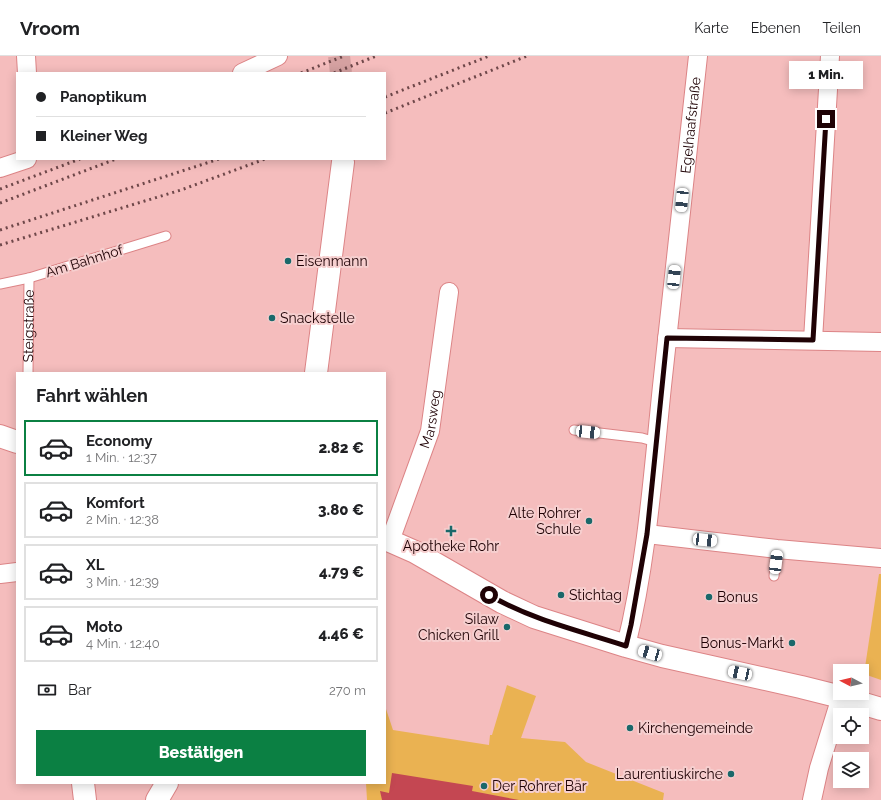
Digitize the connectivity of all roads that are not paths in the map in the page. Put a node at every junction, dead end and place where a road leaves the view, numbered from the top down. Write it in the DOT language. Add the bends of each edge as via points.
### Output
graph roads {
  1 [pos="26,56"];
  2 [pos="278,56"];
  3 [pos="698,56"];
  4 [pos="830,56"];
  5 [pos="27,72"];
  6 [pos="244,72"];
  7 [pos="24,160"];
  8 [pos="343,162"];
  9 [pos="0,168"];
  10 [pos="166,236"];
  11 [pos="30,278"];
  12 [pos="0,284"];
  13 [pos="449,292"];
  14 [pos="667,338"];
  15 [pos="813,340"];
  16 [pos="881,342"];
  17 [pos="28,372"];
  18 [pos="316,372"];
  19 [pos="574,430"];
  20 [pos="0,436"];
  21 [pos="16,442"];
  22 [pos="656,442"];
  23 [pos="647,534"];
  24 [pos="387,540"];
  25 [pos="777,549"];
  26 [pos="881,558"];
  27 [pos="16,572"];
  28 [pos="0,574"];
  29 [pos="774,576"];
  30 [pos="626,646"];
  31 [pos="833,695"];
  32 [pos="840,700"];
  33 [pos="851,700"];
  34 [pos="881,709"];
  35 [pos="83,784"];
  36 [pos="166,784"];
  37 [pos="85,800"];
  38 [pos="157,800"];
  39 [pos="812,800"];
  1 -- 5 [label="street"];
  2 -- 6 [label="street"];
  3 -- 14 [label="street, Egelhaafstraße"];
  4 -- 15 [label="street"];
  7 -- 9 [label="street"];
  8 -- 18 [label="main road"];
  10 -- 11 [label="lane, Am Bahnhof"];
  11 -- 12 [label="lane, Am Bahnhof"];
  11 -- 17 [label="lane, Steigstraße"];
  13 -- 24 [label="street, Marsweg" via="430,431"];
  14 -- 15 [label="street"];
  14 -- 22 [label="street, Egelhaafstraße"];
  15 -- 16 [label="street"];
  19 -- 22 [label="lane"];
  20 -- 21 [label="main road"];
  22 -- 23 [label="street, Egelhaafstraße"];
  23 -- 25 [label="street"];
  23 -- 30 [label="street, Egelhaafstraße"];
  24 -- 30 [label="main road" via="415,552 502,602 534,617"];
  25 -- 26 [label="street"];
  25 -- 29 [label="lane"];
  27 -- 28 [label="street"];
  30 -- 31 [label="main road"];
  32 -- 39 [label="street"];
  33 -- 34 [label="main road"];
  35 -- 37 [label="main road"];
  36 -- 38 [label="main road"];
}
